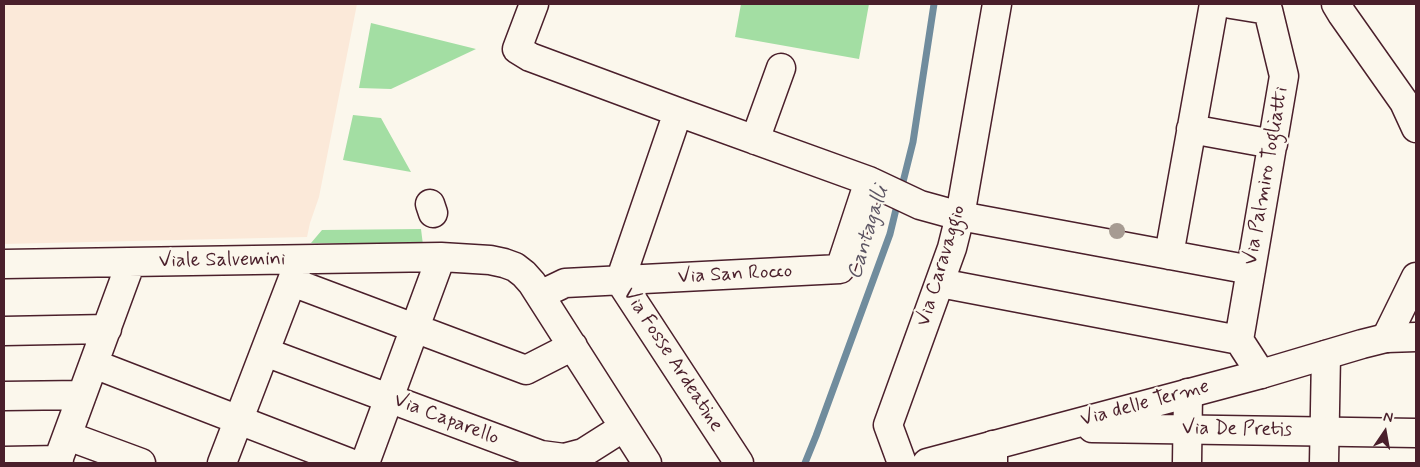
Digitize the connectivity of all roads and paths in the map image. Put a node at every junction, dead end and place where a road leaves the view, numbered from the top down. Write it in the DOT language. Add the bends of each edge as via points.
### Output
graph roads {
  1 [pos="534,4"];
  2 [pos="997,4"];
  3 [pos="1214,4"];
  4 [pos="1336,4"];
  5 [pos="1244,5"];
  6 [pos="781,68"];
  7 [pos="678,112"];
  8 [pos="1416,128"];
  9 [pos="1191,129"];
  10 [pos="755,140"];
  11 [pos="1273,144"];
  12 [pos="868,181"];
  13 [pos="960,216"];
  14 [pos="1169,255"];
  15 [pos="440,257"];
  16 [pos="131,262"];
  17 [pos="4,264"];
  18 [pos="1251,270"];
  19 [pos="296,271"];
  20 [pos="1416,277"];
  21 [pos="620,281"];
  22 [pos="940,282"];
  23 [pos="540,295"];
  24 [pos="107,328"];
  25 [pos="414,328"];
  26 [pos="4,331"];
  27 [pos="1416,337"];
  28 [pos="1239,340"];
  29 [pos="1374,341"];
  30 [pos="573,346"];
  31 [pos="265,352"];
  32 [pos="1326,355"];
  33 [pos="94,364"];
  34 [pos="1260,374"];
  35 [pos="1188,393"];
  36 [pos="82,395"];
  37 [pos="4,396"];
  38 [pos="388,398"];
  39 [pos="238,420"];
  40 [pos="624,427"];
  41 [pos="1058,427"];
  42 [pos="1188,429"];
  43 [pos="1325,432"];
  44 [pos="1416,433"];
  45 [pos="61,453"];
  46 [pos="993,454"];
  47 [pos="4,461"];
  48 [pos="141,463"];
  49 [pos="222,463"];
  50 [pos="350,463"];
  51 [pos="365,463"];
  52 [pos="647,463"];
  53 [pos="739,463"];
  54 [pos="902,463"];
  55 [pos="927,463"];
  56 [pos="1187,463"];
  57 [pos="1324,463"];
  1 -- 7 [label="street" via="518,49 530,57"];
  2 -- 13 [label="street, Via Caravaggio"];
  3 -- 9 [label="street"];
  4 -- 8 [label="street" via="1404,102"];
  5 -- 11 [label="street, Via Palmiro Togliatti" via="1268,10 1284,76"];
  6 -- 10 [label="street"];
  7 -- 10 [label="street"];
  7 -- 21 [label="street, Via Fosse Ardeatine"];
  9 -- 11 [label="street"];
  9 -- 14 [label="street"];
  10 -- 12 [label="street"];
  11 -- 18 [label="street, Via Palmiro Togliatti"];
  12 -- 13 [label="street" via="920,205"];
  12 -- 21 [label="street, Via San Rocco" via="840,268"];
  13 -- 14 [label="street"];
  13 -- 22 [label="street, Via Caravaggio"];
  14 -- 18 [label="street"];
  15 -- 19 [label="street, Viale Salvemini"];
  15 -- 23 [label="street, Viale Salvemini" via="490,260 515,267"];
  15 -- 25 [label="street"];
  16 -- 17 [label="street, Viale Salvemini"];
  16 -- 19 [label="street, Viale Salvemini"];
  16 -- 24 [label="street"];
  18 -- 28 [label="street, Via Palmiro Togliatti"];
  19 -- 25 [label="street"];
  19 -- 31 [label="street"];
  20 -- 29 [label="street"];
  21 -- 23 [label="street, Via San Rocco" via="565,283"];
  21 -- 53 [label="street, Via Fosse Ardeatine"];
  22 -- 28 [label="street"];
  22 -- 54 [label="street, Via Caravaggio" via="888,424"];
  23 -- 30 [label="street, Viale Salvemini"];
  24 -- 26 [label="street"];
  24 -- 33 [label="street"];
  25 -- 30 [label="street" via="526,370"];
  25 -- 38 [label="street"];
  27 -- 29 [label="street, Via delle Terme"];
  28 -- 34 [label="street"];
  29 -- 32 [label="street, Via delle Terme"];
  30 -- 40 [label="street, Viale Salvemini"];
  31 -- 38 [label="street, Via Caparello"];
  31 -- 39 [label="street"];
  32 -- 34 [label="street, Via delle Terme"];
  32 -- 43 [label="street"];
  33 -- 36 [label="street"];
  33 -- 39 [label="street"];
  34 -- 35 [label="street, Via delle Terme"];
  35 -- 41 [label="street, Via delle Terme"];
  35 -- 42 [label="street"];
  36 -- 37 [label="street"];
  36 -- 45 [label="street"];
  38 -- 40 [label="street, Via Caparello" via="541,455 564,458 583,453"];
  38 -- 51 [label="street"];
  39 -- 49 [label="street"];
  39 -- 50 [label="street"];
  40 -- 52 [label="street, Viale Salvemini"];
  41 -- 42 [label="street, Via De Pretis"];
  41 -- 46 [label="street, Via delle Terme"];
  42 -- 43 [label="street, Via De Pretis"];
  42 -- 56 [label="street"];
  43 -- 44 [label="street, Via De Pretis"];
  43 -- 57 [label="street"];
  45 -- 47 [label="street"];
  45 -- 48 [label="street"];
  46 -- 55 [label="street, Via delle Terme"];
}
